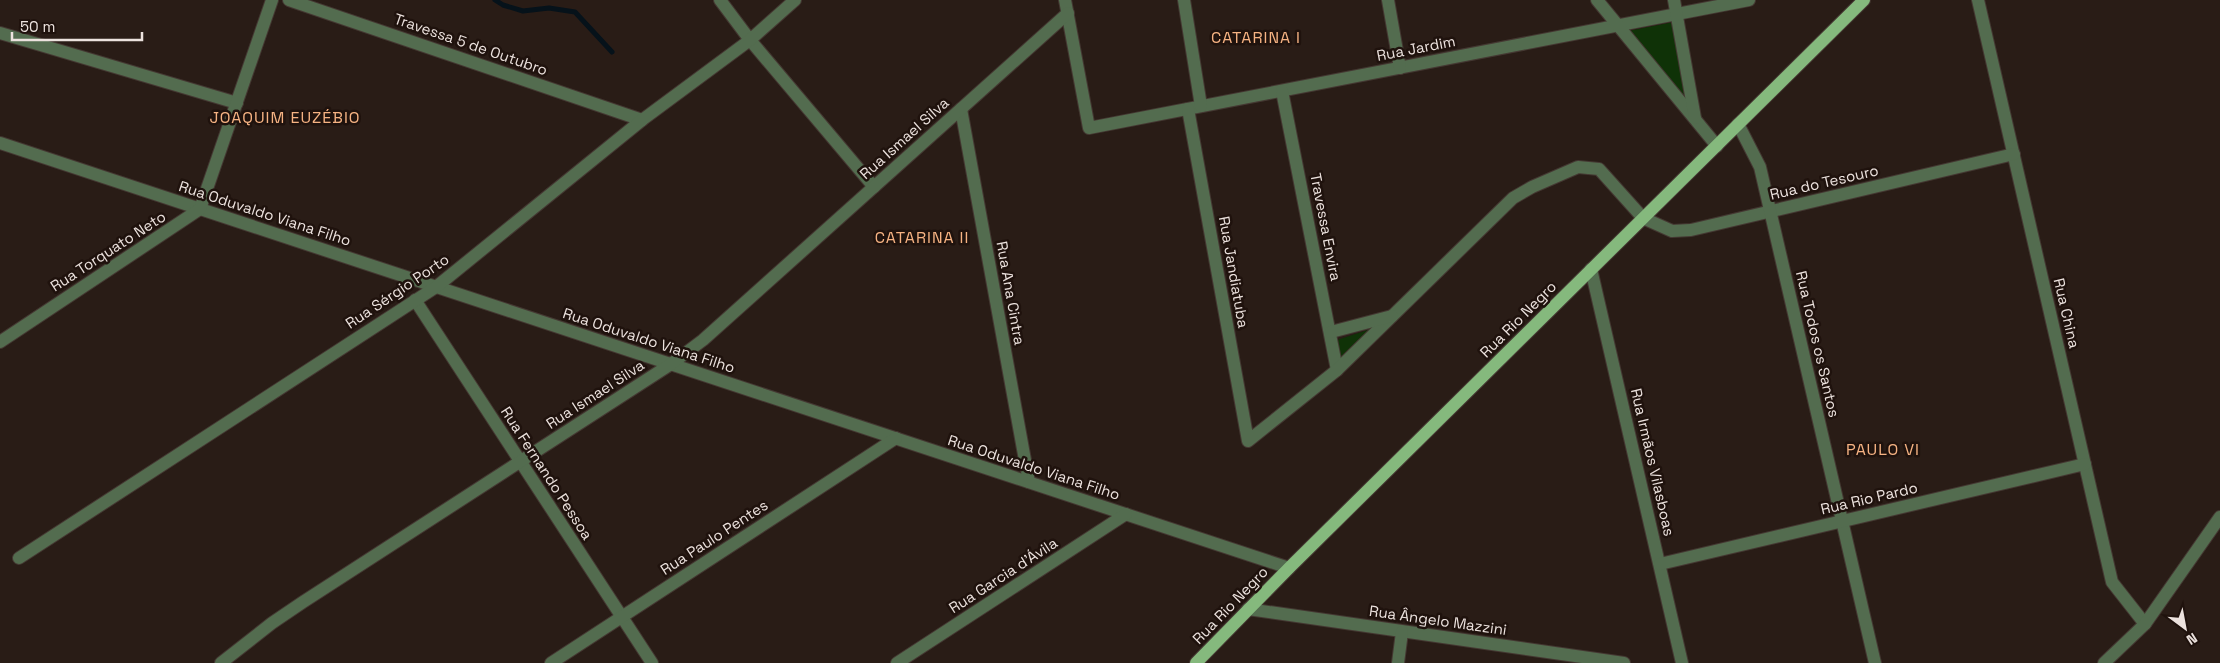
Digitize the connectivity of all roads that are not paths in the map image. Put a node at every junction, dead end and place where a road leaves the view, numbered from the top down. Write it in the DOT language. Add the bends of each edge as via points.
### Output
graph roads {
  1 [pos="272,0"];
  2 [pos="289,0"];
  3 [pos="720,0"];
  4 [pos="795,0"];
  5 [pos="1065,0"];
  6 [pos="1184,0"];
  7 [pos="1388,0"];
  8 [pos="1597,0"];
  9 [pos="1674,0"];
  10 [pos="1749,0"];
  11 [pos="1864,0"];
  12 [pos="1978,0"];
  13 [pos="1068,13"];
  14 [pos="1676,14"];
  15 [pos="1618,26"];
  16 [pos="0,33"];
  17 [pos="750,40"];
  18 [pos="1400,68"];
  19 [pos="1282,91"];
  20 [pos="237,103"];
  21 [pos="1201,106"];
  22 [pos="961,109"];
  23 [pos="1188,109"];
  24 [pos="642,120"];
  25 [pos="1696,120"];
  26 [pos="1738,124"];
  27 [pos="0,143"];
  28 [pos="1717,146"];
  29 [pos="2014,154"];
  30 [pos="874,187"];
  31 [pos="200,209"];
  32 [pos="1771,211"];
  33 [pos="1643,218"];
  34 [pos="1591,269"];
  35 [pos="436,287"];
  36 [pos="416,300"];
  37 [pos="1394,315"];
  38 [pos="1331,332"];
  39 [pos="0,342"];
  40 [pos="671,364"];
  41 [pos="1337,370"];
  42 [pos="896,438"];
  43 [pos="521,462"];
  44 [pos="2085,464"];
  45 [pos="1029,482"];
  46 [pos="1126,514"];
  47 [pos="2220,517"];
  48 [pos="1843,521"];
  49 [pos="19,558"];
  50 [pos="1660,564"];
  51 [pos="1289,568"];
  52 [pos="1248,609"];
  53 [pos="622,617"];
  54 [pos="2145,624"];
  55 [pos="1402,632"];
  56 [pos="221,663"];
  57 [pos="550,663"];
  58 [pos="652,663"];
  59 [pos="897,663"];
  60 [pos="1196,663"];
  61 [pos="1398,663"];
  62 [pos="1619,663"];
  63 [pos="1624,663"];
  64 [pos="1682,663"];
  65 [pos="1875,663"];
  66 [pos="2104,663"];
  1 -- 20 [label="street"];
  2 -- 24 [label="street, Travessa 5 de Outubro"];
  3 -- 17 [label="street"];
  4 -- 17 [label="street, Rua Sérgio Porto"];
  5 -- 13 [label="street"];
  6 -- 21 [label="street"];
  7 -- 18 [label="street"];
  8 -- 15 [label="street"];
  9 -- 14 [label="street"];
  10 -- 14 [label="street, Rua Jardim"];
  11 -- 26 [label="main road, Rua Rio Negro"];
  12 -- 29 [label="street, Rua China"];
  13 -- 22 [label="street, Rua Ismael Silva"];
  13 -- 23 [label="street, Rua Jardim" via="1089,128"];
  14 -- 15 [label="street, Rua Jardim"];
  14 -- 25 [label="street"];
  15 -- 18 [label="street, Rua Jardim"];
  15 -- 25 [label="street"];
  16 -- 20 [label="street"];
  17 -- 24 [label="street, Rua Sérgio Porto"];
  17 -- 30 [label="street"];
  18 -- 19 [label="street, Rua Jardim"];
  19 -- 21 [label="street, Rua Jardim"];
  19 -- 38 [label="street, Travessa Envira"];
  20 -- 31 [label="street"];
  21 -- 23 [label="street, Rua Jardim"];
  22 -- 30 [label="street, Rua Ismael Silva"];
  22 -- 45 [label="street, Rua Ana Cintra"];
  23 -- 41 [label="street, Rua Jandiatuba" via="1248,441"];
  24 -- 35 [label="street, Rua Sérgio Porto"];
  25 -- 28 [label="street"];
  26 -- 28 [label="main road, Rua Rio Negro"];
  26 -- 32 [label="street, Rua Todos os Santos" via="1760,167"];
  27 -- 31 [label="street, Rua Oduvaldo Viana Filho"];
  28 -- 33 [label="main road, Rua Rio Negro"];
  29 -- 32 [label="street, Rua do Tesouro"];
  29 -- 44 [label="street, Rua China"];
  30 -- 40 [label="street, Rua Ismael Silva" via="703,340"];
  31 -- 35 [label="street, Rua Oduvaldo Viana Filho"];
  31 -- 39 [label="street, Rua Torquato Neto"];
  32 -- 33 [label="street, Rua do Tesouro" via="1672,231"];
  32 -- 48 [label="street, Rua Todos os Santos"];
  33 -- 34 [label="main road, Rua Rio Negro"];
  33 -- 37 [label="street" via="1599,170 1578,167 1513,198"];
  34 -- 50 [label="street, Rua Irmãos Vilasboas"];
  34 -- 51 [label="main road, Rua Rio Negro"];
  35 -- 36 [label="street, Rua Sérgio Porto"];
  35 -- 40 [label="street, Rua Oduvaldo Viana Filho"];
  36 -- 43 [label="street, Rua Fernando Pessoa"];
  36 -- 49 [label="street, Rua Sérgio Porto"];
  37 -- 38 [label="street"];
  37 -- 41 [label="street"];
  38 -- 41 [label="street, Travessa Envira"];
  40 -- 42 [label="street, Rua Oduvaldo Viana Filho"];
  40 -- 43 [label="street, Rua Ismael Silva"];
  42 -- 45 [label="street, Rua Oduvaldo Viana Filho"];
  42 -- 53 [label="street, Rua Paulo Pentes"];
  43 -- 53 [label="street, Rua Fernando Pessoa"];
  43 -- 56 [label="street, Rua Ismael Silva" via="280,618"];
  44 -- 48 [label="street, Rua Rio Pardo"];
  44 -- 54 [label="street, Rua China" via="2112,582"];
  45 -- 46 [label="street, Rua Oduvaldo Viana Filho"];
  46 -- 51 [label="street, Rua Oduvaldo Viana Filho"];
  46 -- 59 [label="street, Rua Garcia d'Ávila"];
  47 -- 54 [label="street"];
  48 -- 50 [label="street, Rua Rio Pardo"];
  48 -- 65 [label="street, Rua Todos os Santos"];
  50 -- 64 [label="street, Rua Irmãos Vilasboas"];
  51 -- 52 [label="main road, Rua Rio Negro"];
  52 -- 55 [label="street, Rua Ângelo Mazzini"];
  52 -- 60 [label="main road, Rua Rio Negro"];
  53 -- 57 [label="street, Rua Paulo Pentes"];
  53 -- 58 [label="street, Rua Fernando Pessoa"];
  54 -- 66 [label="street"];
  55 -- 61 [label="street"];
  55 -- 62 [label="street, Rua Ângelo Mazzini"];
  62 -- 63 [label="street, Rua Ângelo Mazzini"];
}
